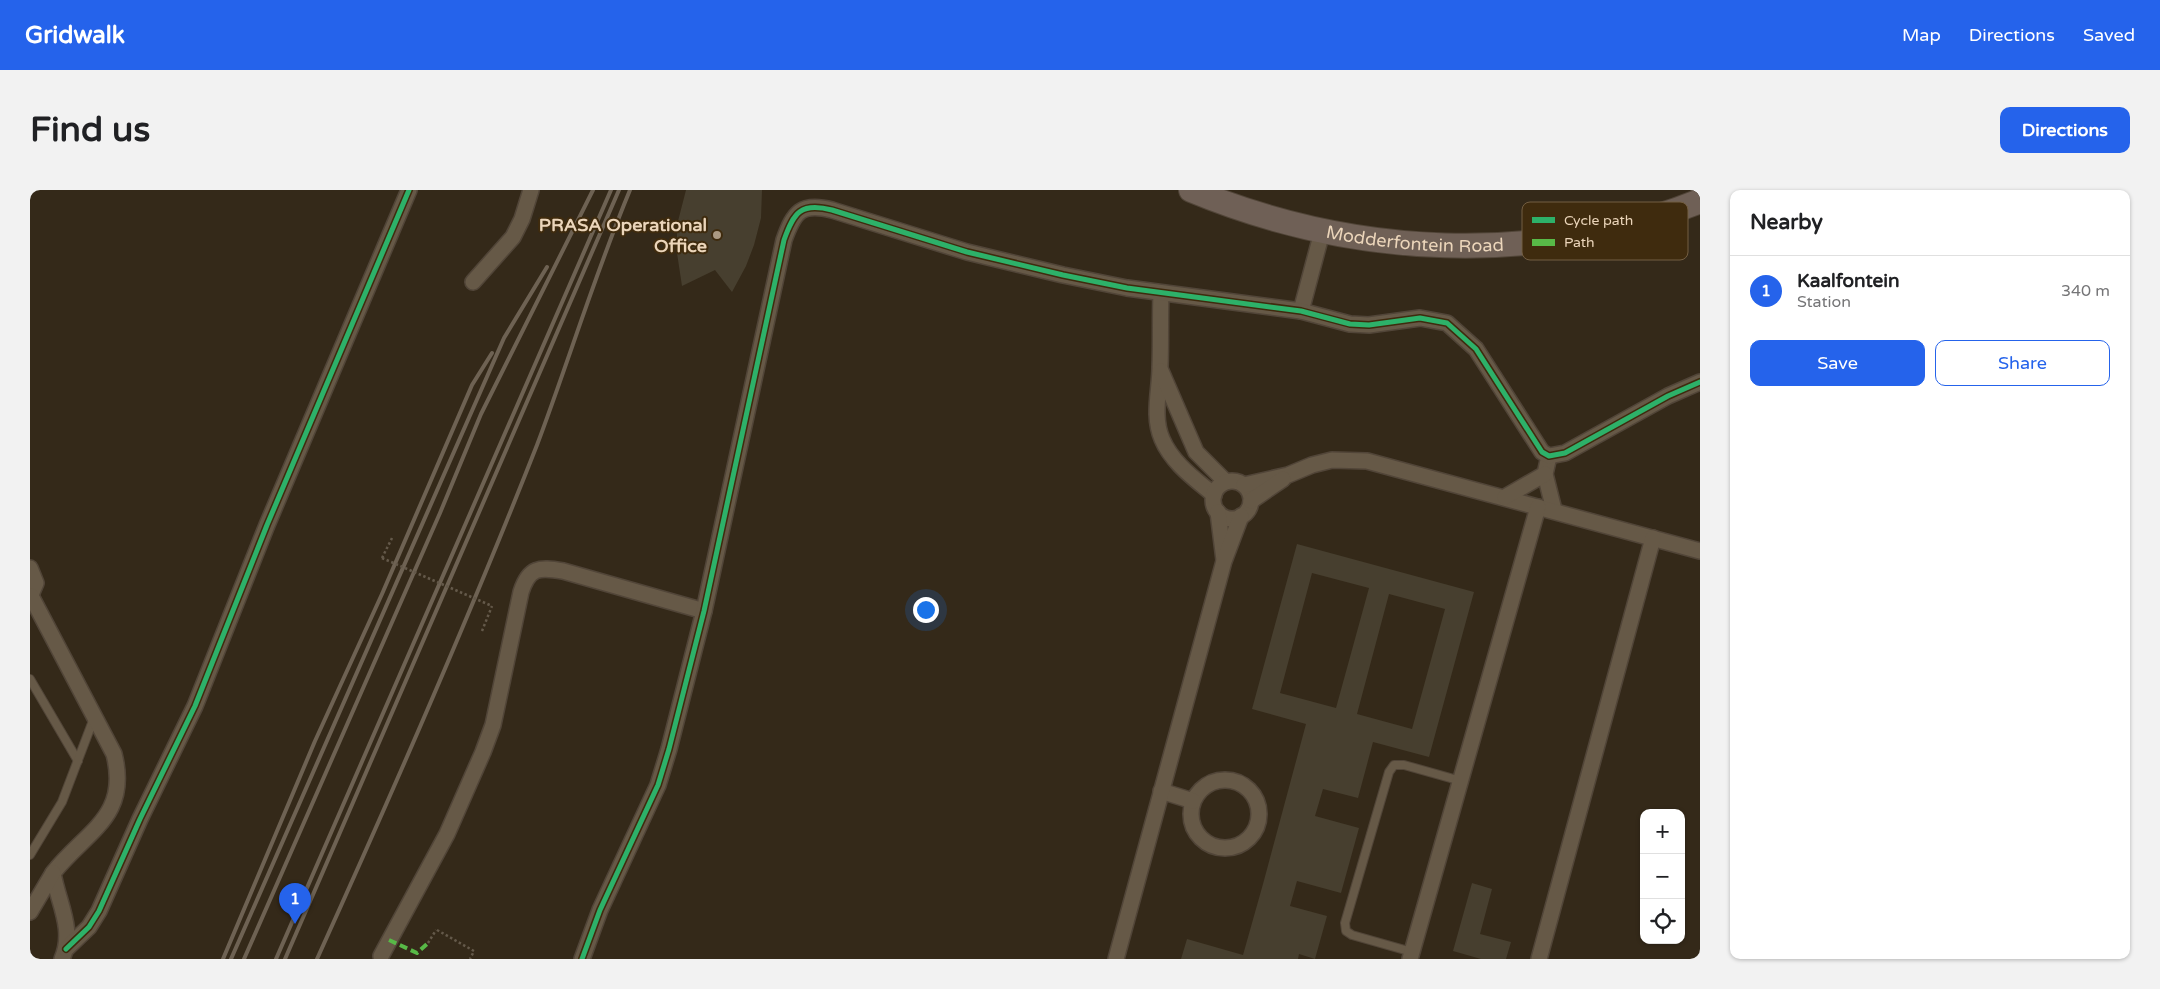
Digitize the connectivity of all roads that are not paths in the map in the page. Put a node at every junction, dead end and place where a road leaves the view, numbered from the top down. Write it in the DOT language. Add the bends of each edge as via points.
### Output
graph roads {
  1 [pos="409,190"];
  2 [pos="530,190"];
  3 [pos="1192,190"];
  4 [pos="1700,201"];
  5 [pos="1688,205"];
  6 [pos="1322,232"];
  7 [pos="1522,243"];
  8 [pos="473,282"];
  9 [pos="1160,294"];
  10 [pos="1301,311"];
  11 [pos="1160,369"];
  12 [pos="1700,382"];
  13 [pos="1186,432"];
  14 [pos="1164,442"];
  15 [pos="1549,456"];
  16 [pos="1545,474"];
  17 [pos="1288,475"];
  18 [pos="1226,482"];
  19 [pos="1244,485"];
  20 [pos="1214,495"];
  21 [pos="1505,497"];
  22 [pos="1251,501"];
  23 [pos="1538,507"];
  24 [pos="1554,510"];
  25 [pos="1218,512"];
  26 [pos="1241,516"];
  27 [pos="1653,538"];
  28 [pos="1700,551"];
  29 [pos="1224,561"];
  30 [pos="30,568"];
  31 [pos="31,597"];
  32 [pos="704,611"];
  33 [pos="30,680"];
  34 [pos="94,716"];
  35 [pos="78,761"];
  36 [pos="1461,781"];
  37 [pos="1161,791"];
  38 [pos="1193,801"];
  39 [pos="30,855"];
  40 [pos="53,873"];
  41 [pos="30,912"];
  42 [pos="64,954"];
  43 [pos="382,956"];
  44 [pos="1411,956"];
  45 [pos="582,959"];
  46 [pos="1116,959"];
  47 [pos="1538,959"];
  1 -- 42 [label="street" via="266,525 195,706 99,911"];
  2 -- 8 [label="street" via="513,237"];
  3 -- 6 [label="main road, Modderfontein Road" via="1231,206"];
  4 -- 5 [label="main road, Modderfontein Road"];
  6 -- 7 [label="main road, Modderfontein Road" via="1370,240 1461,247"];
  6 -- 10 [label="street"];
  9 -- 10 [label="street"];
  9 -- 11 [label="street"];
  9 -- 32 [label="street" via="967,252 820,207 800,211 784,240"];
  10 -- 15 [label="street" via="1360,325 1420,318 1447,323 1476,349 1542,452"];
  11 -- 13 [label="street"];
  11 -- 14 [label="street" via="1158,421"];
  12 -- 15 [label="street" via="1668,396 1565,453"];
  13 -- 14 [label="street"];
  13 -- 18 [label="street" via="1196,452"];
  14 -- 20 [label="street" via="1177,462"];
  15 -- 16 [label="street"];
  16 -- 21 [label="street"];
  16 -- 24 [label="street"];
  17 -- 19 [label="street"];
  17 -- 21 [label="street" via="1332,460 1367,461"];
  17 -- 22 [label="street"];
  18 -- 19 [label="street"];
  18 -- 20 [label="street" via="1216,489"];
  19 -- 22 [label="street"];
  20 -- 25 [label="street"];
  21 -- 23 [label="street"];
  22 -- 26 [label="street"];
  23 -- 24 [label="street"];
  23 -- 36 [label="street"];
  24 -- 27 [label="street"];
  25 -- 26 [label="street" via="1229,518"];
  25 -- 29 [label="street"];
  26 -- 29 [label="street"];
  27 -- 28 [label="street"];
  27 -- 47 [label="street"];
  29 -- 37 [label="street"];
  30 -- 31 [label="street" via="36,583"];
  31 -- 34 [label="street"];
  32 -- 43 [label="street" via="563,571 547,568 536,569 530,574 521,592 493,725 483,752 447,834"];
  32 -- 45 [label="street" via="658,785 600,910"];
  33 -- 35 [label="lane"];
  34 -- 35 [label="lane"];
  34 -- 40 [label="street" via="114,754 118,769 116,797 110,812"];
  35 -- 39 [label="lane" via="62,802"];
  36 -- 44 [label="street"];
  36 -- 44 [label="lane" via="1394,765 1389,772 1345,923 1346,931 1352,936"];
  37 -- 38 [label="street"];
  37 -- 46 [label="street"];
  38 -- 38 [label="street" via="1199,790 1209,783 1220,779 1232,780 1248,788 1258,803 1258,827 1243,844 1231,848 1208,844 1192,826"];
  40 -- 41 [label="street"];
  40 -- 42 [label="street" via="68,931"];
}
